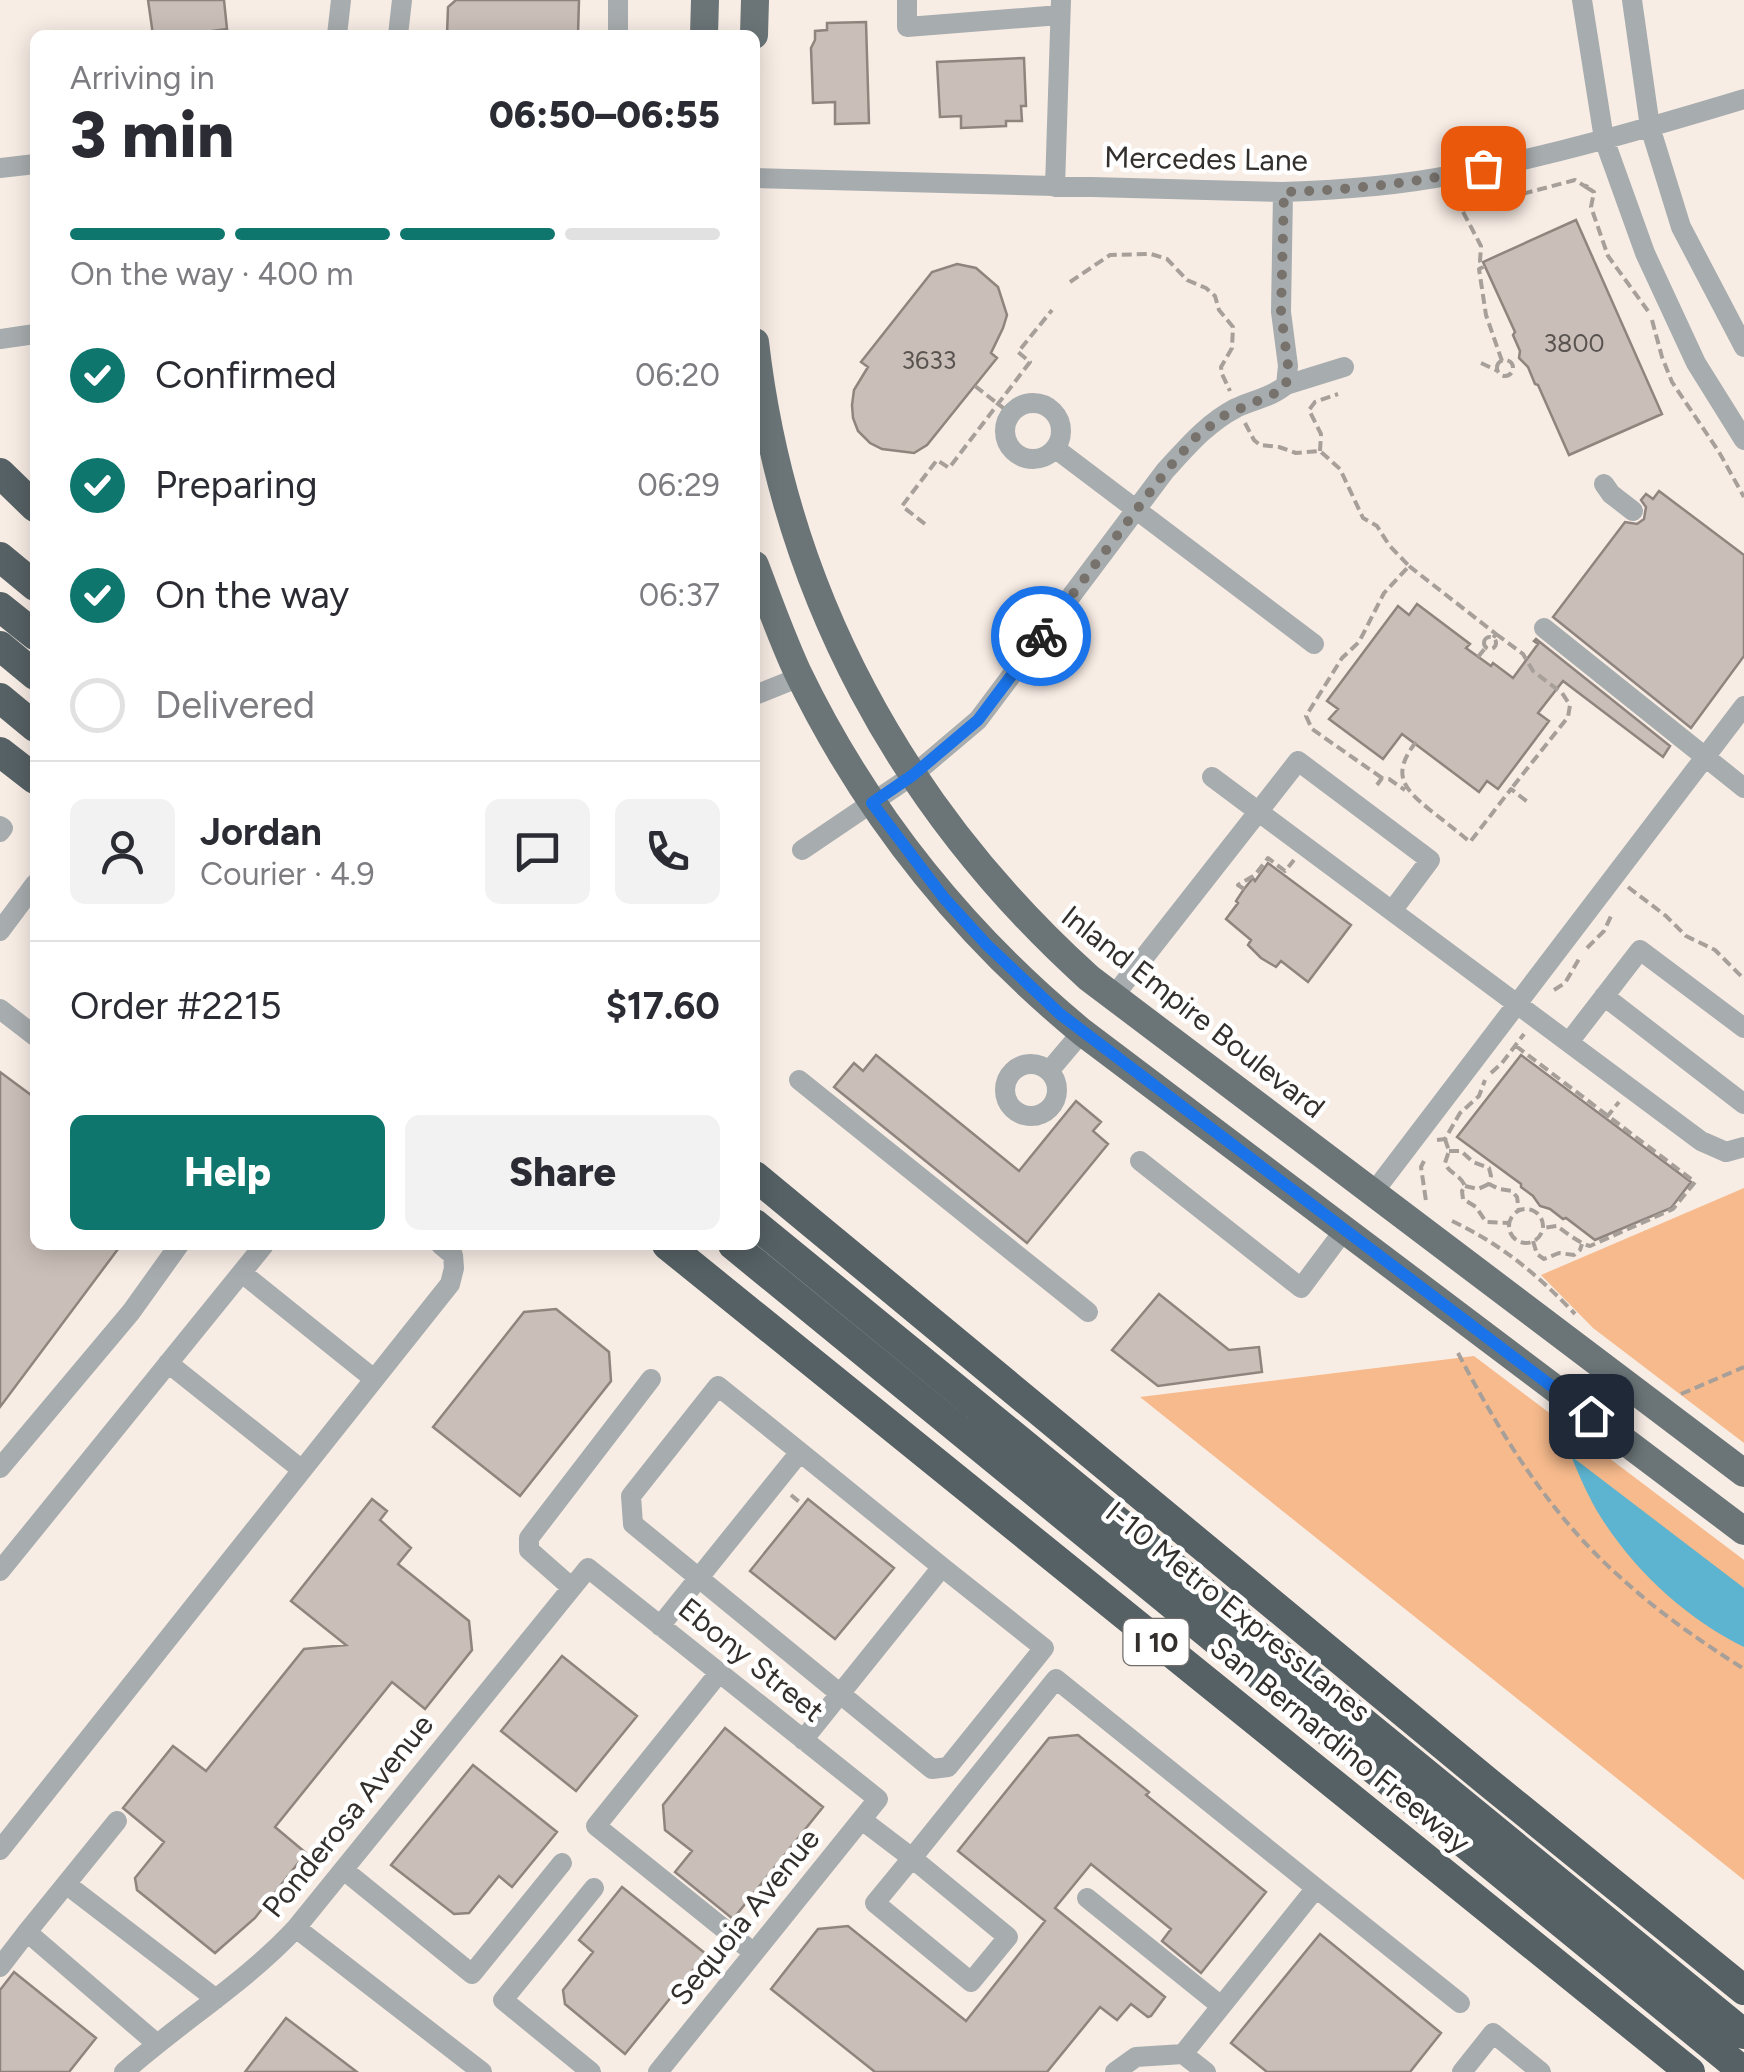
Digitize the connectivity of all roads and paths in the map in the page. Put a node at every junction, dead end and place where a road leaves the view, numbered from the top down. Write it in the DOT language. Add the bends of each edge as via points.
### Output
graph roads {
  1 [pos="342,0"];
  2 [pos="402,0"];
  3 [pos="618,0"];
  4 [pos="705,0"];
  5 [pos="755,0"];
  6 [pos="907,0"];
  7 [pos="1582,0"];
  8 [pos="1632,0"];
  9 [pos="1061,7"];
  10 [pos="339,30"];
  11 [pos="399,30"];
  12 [pos="618,30"];
  13 [pos="704,30"];
  14 [pos="754,30"];
  15 [pos="1744,99"];
  16 [pos="1650,127"];
  17 [pos="1604,139"];
  18 [pos="30,165"];
  19 [pos="0,168"];
  20 [pos="760,178"];
  21 [pos="1054,187"];
  22 [pos="1284,192"];
  23 [pos="1070,282"];
  24 [pos="1052,310"];
  25 [pos="30,335"];
  26 [pos="0,339"];
  27 [pos="1744,347"];
  28 [pos="1502,361"];
  29 [pos="1481,363"];
  30 [pos="1344,367"];
  31 [pos="1498,370"];
  32 [pos="760,371"];
  33 [pos="1286,385"];
  34 [pos="974,386"];
  35 [pos="1338,394"];
  36 [pos="1232,395"];
  37 [pos="1004,409"];
  38 [pos="1244,421"];
  39 [pos="1744,440"];
  40 [pos="1056,449"];
  41 [pos="1320,451"];
  42 [pos="0,473"];
  43 [pos="1604,484"];
  44 [pos="1744,497"];
  45 [pos="30,501"];
  46 [pos="1136,510"];
  47 [pos="1633,511"];
  48 [pos="926,524"];
  49 [pos="0,557"];
  50 [pos="1409,566"];
  51 [pos="760,578"];
  52 [pos="30,582"];
  53 [pos="0,607"];
  54 [pos="1544,628"];
  55 [pos="30,631"];
  56 [pos="1495,636"];
  57 [pos="1314,644"];
  58 [pos="0,646"];
  59 [pos="1478,657"];
  60 [pos="30,670"];
  61 [pos="800,677"];
  62 [pos="760,693"];
  63 [pos="0,698"];
  64 [pos="1744,706"];
  65 [pos="30,723"];
  66 [pos="1416,742"];
  67 [pos="0,752"];
  68 [pos="1705,758"];
  69 [pos="1401,768"];
  70 [pos="913,775"];
  71 [pos="30,776"];
  72 [pos="1212,777"];
  73 [pos="1382,778"];
  74 [pos="1390,779"];
  75 [pos="1377,784"];
  76 [pos="1744,788"];
  77 [pos="1511,789"];
  78 [pos="1408,792"];
  79 [pos="872,803"];
  80 [pos="1529,804"];
  81 [pos="1259,813"];
  82 [pos="802,850"];
  83 [pos="1296,856"];
  84 [pos="1627,887"];
  85 [pos="1244,890"];
  86 [pos="30,891"];
  87 [pos="1392,910"];
  88 [pos="1614,910"];
  89 [pos="0,931"];
  90 [pos="1744,979"];
  91 [pos="1113,996"];
  92 [pos="1604,996"];
  93 [pos="1517,1004"];
  94 [pos="0,1009"];
  95 [pos="1536,1018"];
  96 [pos="1744,1028"];
  97 [pos="30,1032"];
  98 [pos="1082,1032"];
  99 [pos="1569,1042"];
  100 [pos="1515,1045"];
  101 [pos="1049,1072"];
  102 [pos="798,1080"];
  103 [pos="1475,1101"];
  104 [pos="1744,1104"];
  105 [pos="1482,1105"];
  106 [pos="1744,1147"];
  107 [pos="1450,1151"];
  108 [pos="1429,1153"];
  109 [pos="1140,1161"];
  110 [pos="760,1180"];
  111 [pos="1489,1184"];
  112 [pos="1465,1186"];
  113 [pos="1373,1193"];
  114 [pos="1540,1206"];
  115 [pos="1431,1208"];
  116 [pos="1519,1211"];
  117 [pos="1535,1212"];
  118 [pos="1444,1218"];
  119 [pos="1509,1223"];
  120 [pos="1576,1226"];
  121 [pos="760,1228"];
  122 [pos="1542,1228"];
  123 [pos="1345,1230"];
  124 [pos="1569,1235"];
  125 [pos="1533,1241"];
  126 [pos="1582,1244"];
  127 [pos="175,1250"];
  128 [pos="260,1250"];
  129 [pos="448,1250"];
  130 [pos="673,1250"];
  131 [pos="739,1250"];
  132 [pos="242,1273"];
  133 [pos="1088,1312"];
  134 [pos="1583,1322"];
  135 [pos="1458,1353"];
  136 [pos="168,1363"];
  137 [pos="1744,1367"];
  138 [pos="374,1379"];
  139 [pos="651,1379"];
  140 [pos="1677,1396"];
  141 [pos="800,1452"];
  142 [pos="0,1468"];
  143 [pos="302,1470"];
  144 [pos="1744,1472"];
  145 [pos="785,1490"];
  146 [pos="803,1505"];
  147 [pos="1744,1531"];
  148 [pos="942,1567"];
  149 [pos="588,1568"];
  150 [pos="0,1571"];
  151 [pos="698,1577"];
  152 [pos="572,1588"];
  153 [pos="660,1626"];
  154 [pos="1744,1669"];
  155 [pos="719,1673"];
  156 [pos="840,1693"];
  157 [pos="802,1740"];
  158 [pos="878,1799"];
  159 [pos="862,1820"];
  160 [pos="117,1822"];
  161 [pos="0,1850"];
  162 [pos="912,1858"];
  163 [pos="562,1863"];
  164 [pos="345,1871"];
  165 [pos="66,1884"];
  166 [pos="594,1888"];
  167 [pos="1316,1888"];
  168 [pos="1087,1898"];
  169 [pos="296,1928"];
  170 [pos="28,1932"];
  171 [pos="754,1953"];
  172 [pos="0,1967"];
  173 [pos="1744,1990"];
  174 [pos="216,1999"];
  175 [pos="1460,2003"];
  176 [pos="1221,2006"];
  177 [pos="1744,2034"];
  178 [pos="1647,2037"];
  179 [pos="156,2043"];
  180 [pos="1184,2054"];
  181 [pos="124,2072"];
  182 [pos="482,2072"];
  183 [pos="591,2072"];
  184 [pos="658,2072"];
  185 [pos="1114,2072"];
  186 [pos="1206,2072"];
  187 [pos="1462,2072"];
  188 [pos="1540,2072"];
  189 [pos="1676,2072"];
  190 [pos="1690,2072"];
  191 [pos="1744,2072"];
  1 -- 10 [label="street"];
  2 -- 11 [label="street"];
  3 -- 12 [label="street"];
  4 -- 13 [label="main road"];
  5 -- 14 [label="main road"];
  6 -- 9 [label="street" via="907,27"];
  7 -- 17 [label="street"];
  8 -- 16 [label="street"];
  9 -- 21 [label="street"];
  15 -- 16 [label="street, Mercedes Lane"];
  16 -- 17 [label="street, Mercedes Lane"];
  16 -- 27 [label="street" via="1681,227"];
  17 -- 22 [label="street, Mercedes Lane" via="1449,176"];
  17 -- 39 [label="street" via="1652,269 1696,362"];
  18 -- 19 [label="street"];
  20 -- 21 [label="street, Mercedes Lane"];
  21 -- 22 [label="street, Mercedes Lane"];
  22 -- 33 [label="street"];
  23 -- 36 [label="path" via="1110,255 1167,258 1215,296 1232,327 1232,348 1221,367"];
  24 -- 37 [label="path" via="1018,352 1030,362"];
  25 -- 26 [label="street"];
  28 -- 31 [label="path"];
  28 -- 31 [label="path" via="1512,371 1506,376"];
  28 -- 44 [label="path" via="1486,316 1481,246 1462,210 1575,180 1587,184 1608,256 1644,303 1672,382"];
  29 -- 31 [label="path"];
  30 -- 33 [label="street"];
  32 -- 70 [label="main road, Inland Empire Boulevard" via="776,465 819,600"];
  33 -- 46 [label="street" via="1196,437"];
  34 -- 37 [label="path"];
  35 -- 41 [label="path" via="1309,410 1321,434"];
  37 -- 40 [label="street" via="1047,407 1062,431"];
  37 -- 40 [label="street" via="1006,439 1016,454 1041,459"];
  37 -- 48 [label="path" via="948,468 936,460 902,506"];
  38 -- 41 [label="path" via="1260,445"];
  40 -- 46 [label="street"];
  41 -- 50 [label="path" via="1340,469 1363,518"];
  42 -- 45 [label="highway"];
  43 -- 47 [label="street"];
  46 -- 57 [label="street"];
  46 -- 70 [label="street" via="978,720"];
  49 -- 52 [label="highway"];
  50 -- 56 [label="path"];
  50 -- 73 [label="path" via="1384,593 1359,642 1306,716 1312,728"];
  51 -- 61 [label="main road"];
  53 -- 55 [label="highway"];
  54 -- 68 [label="street"];
  56 -- 59 [label="path" via="1484,640"];
  56 -- 77 [label="path" via="1523,654 1570,705 1568,717"];
  58 -- 60 [label="highway"];
  61 -- 62 [label="street"];
  61 -- 79 [label="main road"];
  63 -- 65 [label="highway"];
  64 -- 68 [label="street"];
  66 -- 69 [label="path"];
  67 -- 71 [label="highway"];
  68 -- 76 [label="street"];
  68 -- 93 [label="street"];
  69 -- 74 [label="path"];
  69 -- 78 [label="path"];
  70 -- 79 [label="street"];
  70 -- 91 [label="main road, Inland Empire Boulevard" via="1001,891"];
  72 -- 81 [label="street"];
  73 -- 74 [label="path"];
  73 -- 75 [label="path"];
  74 -- 78 [label="path"];
  77 -- 78 [label="path" via="1470,842"];
  77 -- 80 [label="path"];
  79 -- 82 [label="street"];
  79 -- 98 [label="main road" via="965,922"];
  81 -- 87 [label="street"];
  81 -- 87 [label="street" via="1298,762 1314,773 1430,860"];
  81 -- 91 [label="street"];
  83 -- 85 [label="path" via="1285,871 1268,858 1238,884"];
  84 -- 90 [label="path"];
  86 -- 89 [label="street"];
  87 -- 93 [label="street"];
  88 -- 95 [label="path"];
  91 -- 113 [label="main road, Inland Empire Boulevard"];
  92 -- 96 [label="street" via="1640,950"];
  92 -- 99 [label="street"];
  92 -- 104 [label="street"];
  93 -- 95 [label="street"];
  93 -- 113 [label="street"];
  94 -- 97 [label="street"];
  95 -- 99 [label="street"];
  95 -- 100 [label="path"];
  98 -- 101 [label="street"];
  98 -- 123 [label="main road"];
  99 -- 106 [label="street" via="1701,1141 1726,1152"];
  100 -- 103 [label="path"];
  100 -- 126 [label="path" via="1695,1182 1673,1209"];
  102 -- 133 [label="street"];
  103 -- 105 [label="path"];
  103 -- 107 [label="path" via="1441,1140"];
  107 -- 111 [label="path" via="1489,1168"];
  107 -- 112 [label="path" via="1446,1166"];
  108 -- 115 [label="path" via="1421,1166"];
  109 -- 123 [label="street" via="1301,1288"];
  110 -- 173 [label="highway"];
  111 -- 112 [label="path"];
  111 -- 116 [label="path" via="1512,1191"];
  112 -- 119 [label="path" via="1463,1199 1486,1222"];
  113 -- 123 [label="main road"];
  113 -- 144 [label="main road, Inland Empire Boulevard"];
  114 -- 117 [label="path"];
  116 -- 117 [label="path"];
  116 -- 119 [label="path"];
  117 -- 122 [label="path"];
  118 -- 134 [label="path" via="1513,1256"];
  119 -- 125 [label="path" via="1515,1239"];
  120 -- 124 [label="path"];
  121 -- 177 [label="highway, I-10 Metro ExpressLanes"];
  122 -- 124 [label="path" via="1557,1226"];
  122 -- 125 [label="path"];
  123 -- 147 [label="main road"];
  124 -- 126 [label="path"];
  125 -- 126 [label="path" via="1544,1258 1574,1255"];
  127 -- 142 [label="street"];
  128 -- 132 [label="street"];
  129 -- 138 [label="street" via="454,1268 450,1284"];
  130 -- 178 [label="highway, San Bernardino Freeway / I 10"];
  131 -- 191 [label="highway, I-10 Metro ExpressLanes"];
  132 -- 136 [label="street"];
  132 -- 138 [label="street"];
  135 -- 154 [label="path" via="1516,1456 1580,1538 1664,1614"];
  136 -- 143 [label="street"];
  136 -- 150 [label="street"];
  137 -- 140 [label="path"];
  138 -- 143 [label="street"];
  139 -- 152 [label="street" via="529,1538 529,1550"];
  141 -- 148 [label="street"];
  141 -- 151 [label="street"];
  141 -- 151 [label="street" via="718,1386 631,1496 633,1524"];
  143 -- 161 [label="street"];
  145 -- 146 [label="path"];
  148 -- 156 [label="street"];
  148 -- 156 [label="street" via="1044,1648 948,1767 932,1769"];
  149 -- 152 [label="street, Ponderosa Avenue"];
  149 -- 153 [label="street, Ebony Street"];
  151 -- 153 [label="street"];
  151 -- 156 [label="street"];
  152 -- 164 [label="street, Ponderosa Avenue"];
  153 -- 155 [label="street, Ebony Street"];
  155 -- 157 [label="street, Ebony Street"];
  155 -- 171 [label="street" via="596,1826"];
  156 -- 157 [label="street"];
  157 -- 158 [label="street, Ebony Street"];
  158 -- 159 [label="street, Sequoia Avenue"];
  159 -- 162 [label="street"];
  159 -- 171 [label="street, Sequoia Avenue"];
  160 -- 165 [label="street"];
  162 -- 162 [label="street" via="875,1904 971,1982 1008,1938"];
  162 -- 167 [label="street" via="1056,1679"];
  163 -- 164 [label="street" via="472,1974"];
  164 -- 169 [label="street, Ponderosa Avenue"];
  165 -- 170 [label="street"];
  165 -- 174 [label="street"];
  166 -- 183 [label="street" via="503,2000"];
  167 -- 175 [label="street"];
  167 -- 176 [label="street"];
  168 -- 176 [label="street"];
  169 -- 174 [label="street, Ponderosa Avenue"];
  169 -- 182 [label="street"];
  170 -- 172 [label="street"];
  170 -- 179 [label="street"];
  171 -- 184 [label="street, Sequoia Avenue"];
  174 -- 179 [label="street, Ponderosa Avenue"];
  176 -- 180 [label="street"];
  178 -- 189 [label="highway"];
  178 -- 190 [label="highway, San Bernardino Freeway / I 10"];
  179 -- 181 [label="street, Ponderosa Avenue"];
  180 -- 185 [label="street" via="1136,2057"];
  180 -- 186 [label="street"];
  187 -- 188 [label="street" via="1492,2033"];
}
